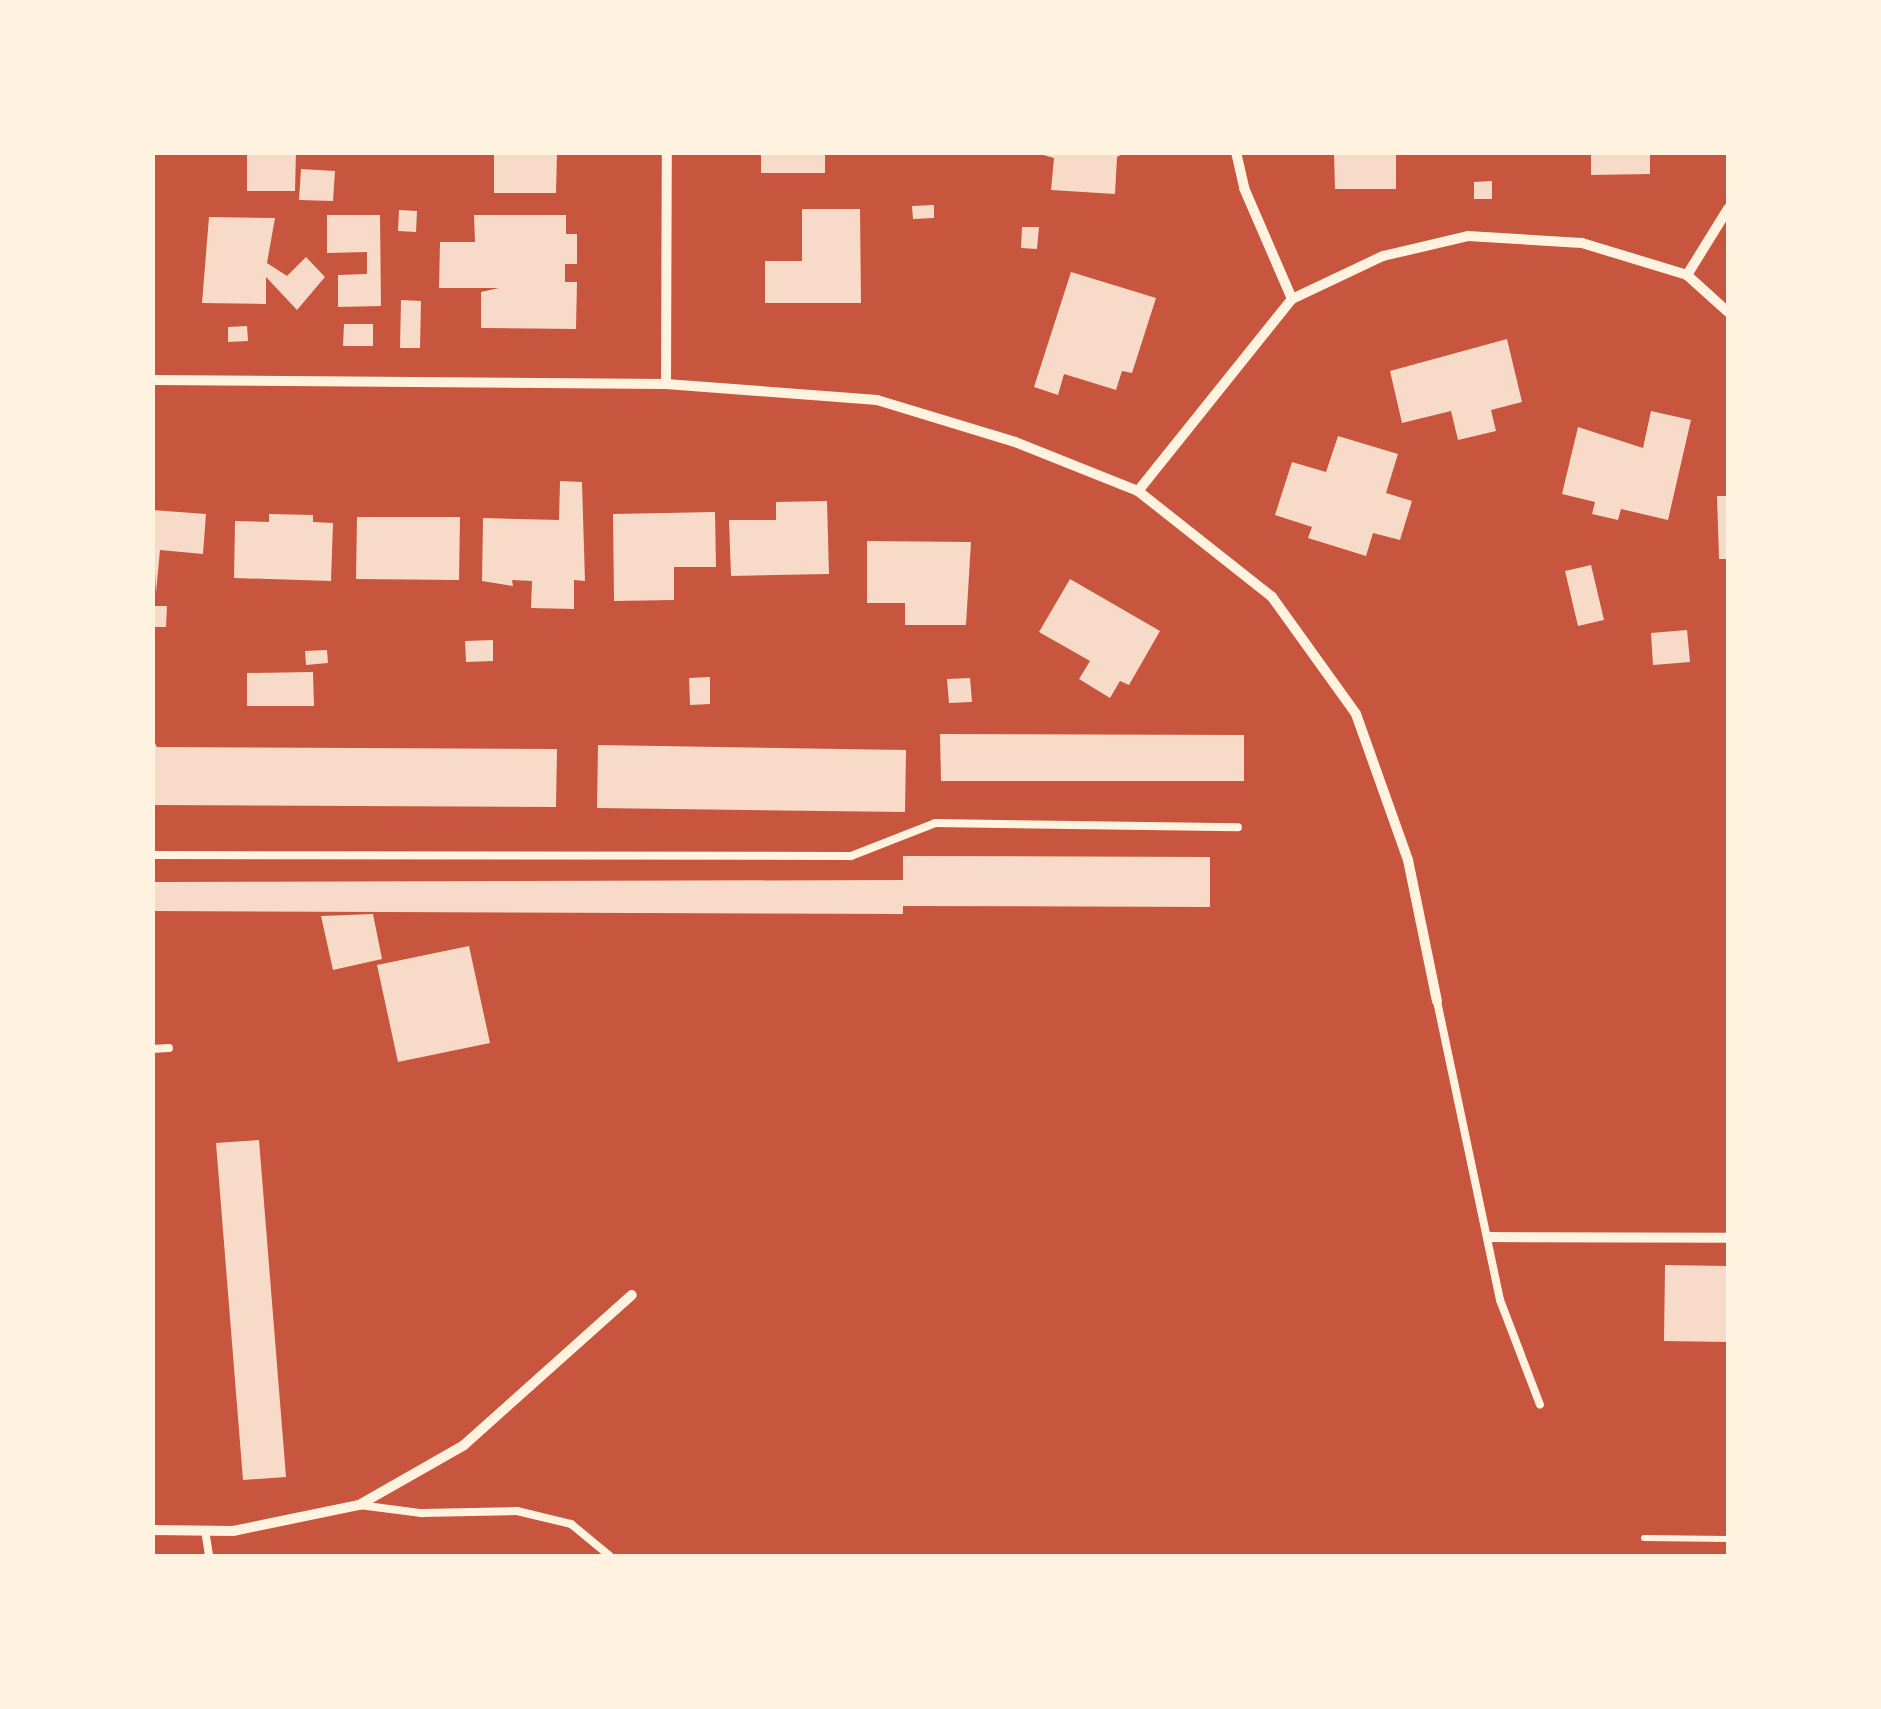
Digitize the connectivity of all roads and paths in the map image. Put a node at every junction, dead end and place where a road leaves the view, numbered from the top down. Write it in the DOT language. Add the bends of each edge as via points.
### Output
graph roads {
  1 [pos="667,152"];
  2 [pos="1236,152"];
  3 [pos="1728,210"];
  4 [pos="1687,275"];
  5 [pos="1292,299"];
  6 [pos="1728,312"];
  7 [pos="152,380"];
  8 [pos="666,384"];
  9 [pos="1138,490"];
  10 [pos="1238,828"];
  11 [pos="152,855"];
  12 [pos="1436,1002"];
  13 [pos="168,1048"];
  14 [pos="152,1049"];
  15 [pos="1488,1237"];
  16 [pos="1728,1238"];
  17 [pos="632,1295"];
  18 [pos="1540,1405"];
  19 [pos="359,1506"];
  20 [pos="152,1530"];
  21 [pos="205,1530"];
  22 [pos="1644,1538"];
  23 [pos="1728,1539"];
  24 [pos="209,1556"];
  25 [pos="610,1556"];
  1 -- 8 [label="street"];
  2 -- 5 [label="street" via="1244,188"];
  3 -- 4 [label="street"];
  4 -- 5 [label="street" via="1582,244 1468,236 1384,256"];
  4 -- 6 [label="street"];
  5 -- 9 [label="street"];
  7 -- 8 [label="street"];
  8 -- 9 [label="street" via="877,400 1015,442"];
  9 -- 12 [label="street" via="1272,597 1356,714 1408,860"];
  10 -- 11 [label="lane" via="935,822 851,856"];
  12 -- 15 [label="lane"];
  13 -- 14 [label="lane"];
  15 -- 16 [label="street"];
  15 -- 18 [label="lane" via="1500,1300"];
  17 -- 19 [label="street" via="464,1445"];
  19 -- 21 [label="street"];
  19 -- 25 [label="lane" via="421,1513 517,1511 571,1524"];
  20 -- 21 [label="street"];
  21 -- 24 [label="lane"];
  22 -- 23 [label="path"];
}
